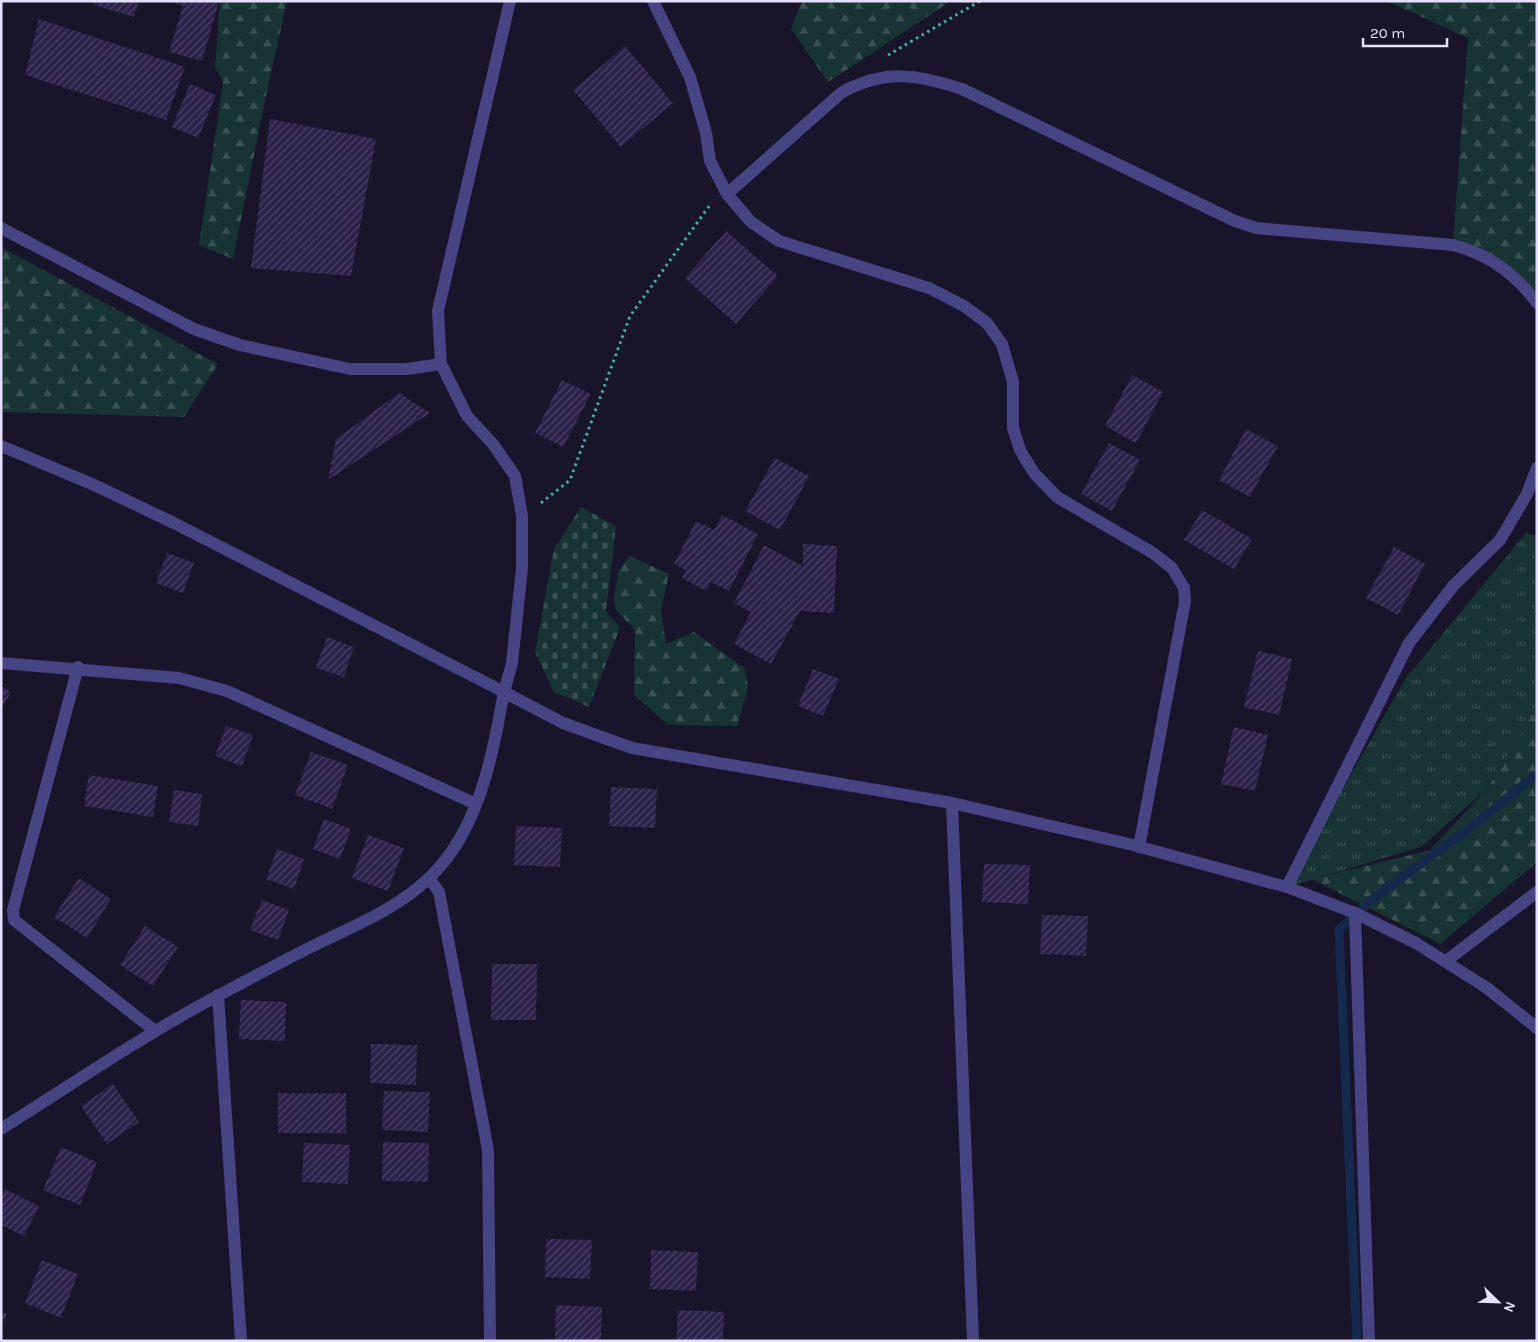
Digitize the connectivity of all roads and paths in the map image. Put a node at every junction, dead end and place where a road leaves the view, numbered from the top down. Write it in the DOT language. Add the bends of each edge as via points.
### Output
graph roads {
  1 [pos="510,1"];
  2 [pos="653,1"];
  3 [pos="980,1"];
  4 [pos="885,56"];
  5 [pos="721,196"];
  6 [pos="1,228"];
  7 [pos="1537,303"];
  8 [pos="441,364"];
  9 [pos="1,446"];
  10 [pos="1537,468"];
  11 [pos="522,516"];
  12 [pos="1,663"];
  13 [pos="78,668"];
  14 [pos="504,692"];
  15 [pos="952,803"];
  16 [pos="476,804"];
  17 [pos="1139,847"];
  18 [pos="429,878"];
  19 [pos="1287,887"];
  20 [pos="1537,892"];
  21 [pos="1355,913"];
  22 [pos="1446,961"];
  23 [pos="218,995"];
  24 [pos="1537,1028"];
  25 [pos="155,1031"];
  26 [pos="1,1129"];
  27 [pos="241,1341"];
  28 [pos="490,1341"];
  29 [pos="974,1341"];
  30 [pos="1369,1341"];
  1 -- 8 [label="street" via="438,311"];
  2 -- 5 [label="street" via="690,76"];
  3 -- 4 [label="path"];
  5 -- 7 [label="street" via="841,93 881,77 904,75 962,89 1235,221 1256,228 1453,245 1470,250 1515,276"];
  5 -- 11 [label="path" via="630,316 570,480"];
  5 -- 17 [label="street" via="750,222 779,241 929,288 988,323 1002,344 1013,382 1013,428 1020,450 1034,473 1057,497 1153,553 1172,568 1184,588 1186,601"];
  6 -- 8 [label="street" via="194,329 240,346 350,369 407,369"];
  8 -- 11 [label="street" via="468,416 515,476"];
  9 -- 14 [label="street" via="174,523"];
  10 -- 19 [label="street" via="1500,540 1453,586 1409,643"];
  11 -- 14 [label="street" via="522,568 512,663"];
  12 -- 13 [label="street"];
  13 -- 16 [label="street" via="179,678 227,691"];
  13 -- 25 [label="street" via="13,910 14,920"];
  14 -- 15 [label="street" via="563,723 632,748"];
  14 -- 16 [label="street" via="494,748"];
  15 -- 17 [label="street"];
  15 -- 29 [label="street"];
  16 -- 18 [label="street" via="464,832"];
  17 -- 19 [label="street"];
  18 -- 23 [label="street" via="387,908"];
  18 -- 28 [label="street" via="439,892 488,1150"];
  19 -- 21 [label="street"];
  20 -- 22 [label="street"];
  21 -- 22 [label="street" via="1416,942"];
  21 -- 30 [label="street"];
  22 -- 24 [label="street" via="1487,988"];
  23 -- 25 [label="street"];
  23 -- 27 [label="street"];
  25 -- 26 [label="street"];
}
